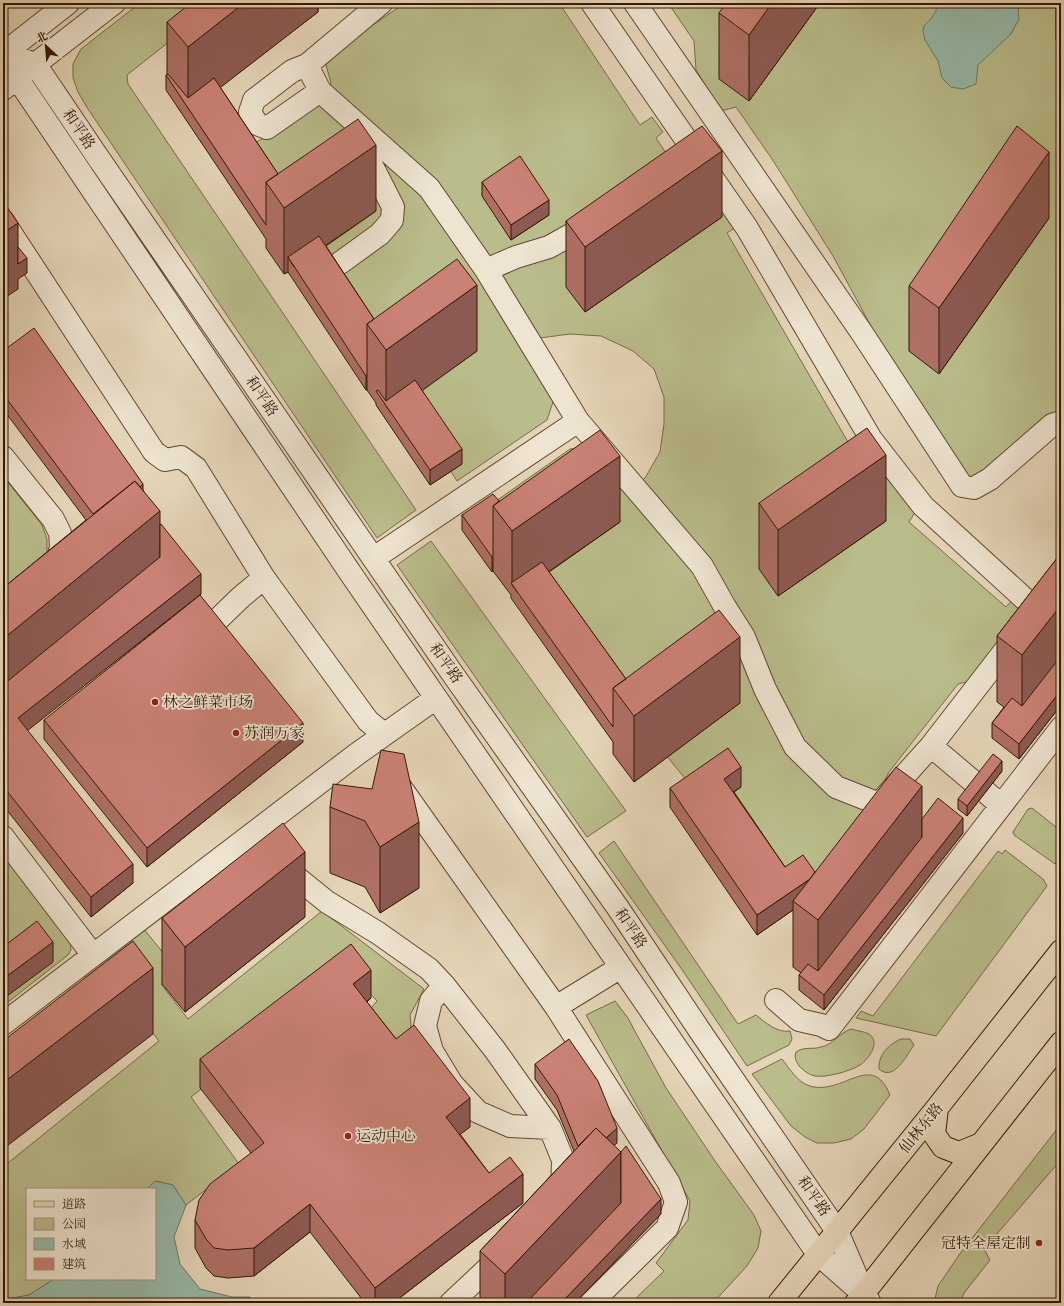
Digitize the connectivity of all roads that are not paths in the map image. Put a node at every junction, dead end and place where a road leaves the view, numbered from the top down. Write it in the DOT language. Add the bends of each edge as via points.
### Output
graph roads {
  1 [pos="68,3"];
  2 [pos="114,3"];
  3 [pos="381,3"];
  4 [pos="592,3"];
  5 [pos="635,3"];
  6 [pos="3,53"];
  7 [pos="35,64"];
  8 [pos="307,65"];
  9 [pos="10,84"];
  10 [pos="320,91"];
  11 [pos="364,131"];
  12 [pos="610,212"];
  13 [pos="3,221"];
  14 [pos="340,262"];
  15 [pos="486,270"];
  16 [pos="578,421"];
  17 [pos="1061,422"];
  18 [pos="3,457"];
  19 [pos="374,558"];
  20 [pos="264,578"];
  21 [pos="3,607"];
  22 [pos="211,626"];
  23 [pos="436,698"];
  24 [pos="1061,728"];
  25 [pos="384,734"];
  26 [pos="931,746"];
  27 [pos="395,779"];
  28 [pos="1001,805"];
  29 [pos="256,831"];
  30 [pos="3,837"];
  31 [pos="1061,951"];
  32 [pos="93,955"];
  33 [pos="621,967"];
  34 [pos="444,985"];
  35 [pos="776,1000"];
  36 [pos="556,1007"];
  37 [pos="3,1024"];
  38 [pos="1061,1043"];
  39 [pos="937,1108"];
  40 [pos="550,1128"];
  41 [pos="981,1144"];
  42 [pos="550,1208"];
  43 [pos="838,1231"];
  44 [pos="518,1240"];
  45 [pos="818,1254"];
  46 [pos="864,1300"];
  47 [pos="451,1303"];
  48 [pos="591,1303"];
  49 [pos="779,1303"];
  1 -- 6 [label="street"];
  2 -- 7 [label="street"];
  3 -- 8 [label="street"];
  4 -- 26 [label="street" via="748,228 871,440 923,506 1028,602 1031,617"];
  5 -- 17 [label="street" via="858,326 962,486 974,488 990,479 1052,425"];
  6 -- 7 [label="street"];
  6 -- 9 [label="street, 和平路"];
  7 -- 9 [label="street"];
  7 -- 19 [label="street, 和平路"];
  8 -- 10 [label="street"];
  8 -- 10 [label="street" via="292,70 254,100 250,112 257,124 267,128"];
  9 -- 23 [label="street, 和平路"];
  10 -- 11 [label="street"];
  11 -- 14 [label="street" via="364,150 393,207 392,220 380,234"];
  11 -- 15 [label="street" via="429,188"];
  12 -- 15 [label="street" via="549,247"];
  13 -- 20 [label="street" via="154,452 165,460 182,457 196,468"];
  15 -- 16 [label="street"];
  16 -- 19 [label="street"];
  16 -- 26 [label="street" via="702,566 744,637 765,689 795,747 836,787 879,804"];
  18 -- 21 [label="street" via="53,519 60,533 62,547 58,558 47,572"];
  19 -- 43 [label="street, 和平路" via="618,908 706,1041"];
  20 -- 22 [label="street" via="241,596"];
  20 -- 25 [label="street" via="368,721"];
  23 -- 25 [label="street"];
  23 -- 33 [label="street, 和平路"];
  24 -- 28 [label="street"];
  25 -- 29 [label="street"];
  26 -- 28 [label="street"];
  27 -- 36 [label="street"];
  28 -- 35 [label="street" via="829,1030 821,1025 799,1020"];
  29 -- 32 [label="street"];
  29 -- 34 [label="street" via="285,868 327,902 429,969"];
  30 -- 32 [label="street"];
  31 -- 39 [label="main road, 仙林东路"];
  32 -- 37 [label="street"];
  33 -- 36 [label="street"];
  33 -- 45 [label="street, 和平路"];
  34 -- 40 [label="street" via="495,1050"];
  34 -- 40 [label="street" via="431,1001 425,1026 432,1051 452,1084 478,1112 510,1126"];
  36 -- 48 [label="street" via="669,1183 676,1202 667,1228"];
  38 -- 41 [label="main road"];
  39 -- 41 [label="main road" via="934,1134 943,1147 959,1153"];
  39 -- 43 [label="main road, 仙林东路"];
  40 -- 42 [label="street" via="563,1160 562,1191"];
  41 -- 46 [label="main road"];
  43 -- 45 [label="main road, 仙林东路"];
  43 -- 46 [label="street, 和平路"];
  44 -- 47 [label="street"];
  45 -- 46 [label="street, 和平路"];
  45 -- 49 [label="main road, 仙林东路"];
}
